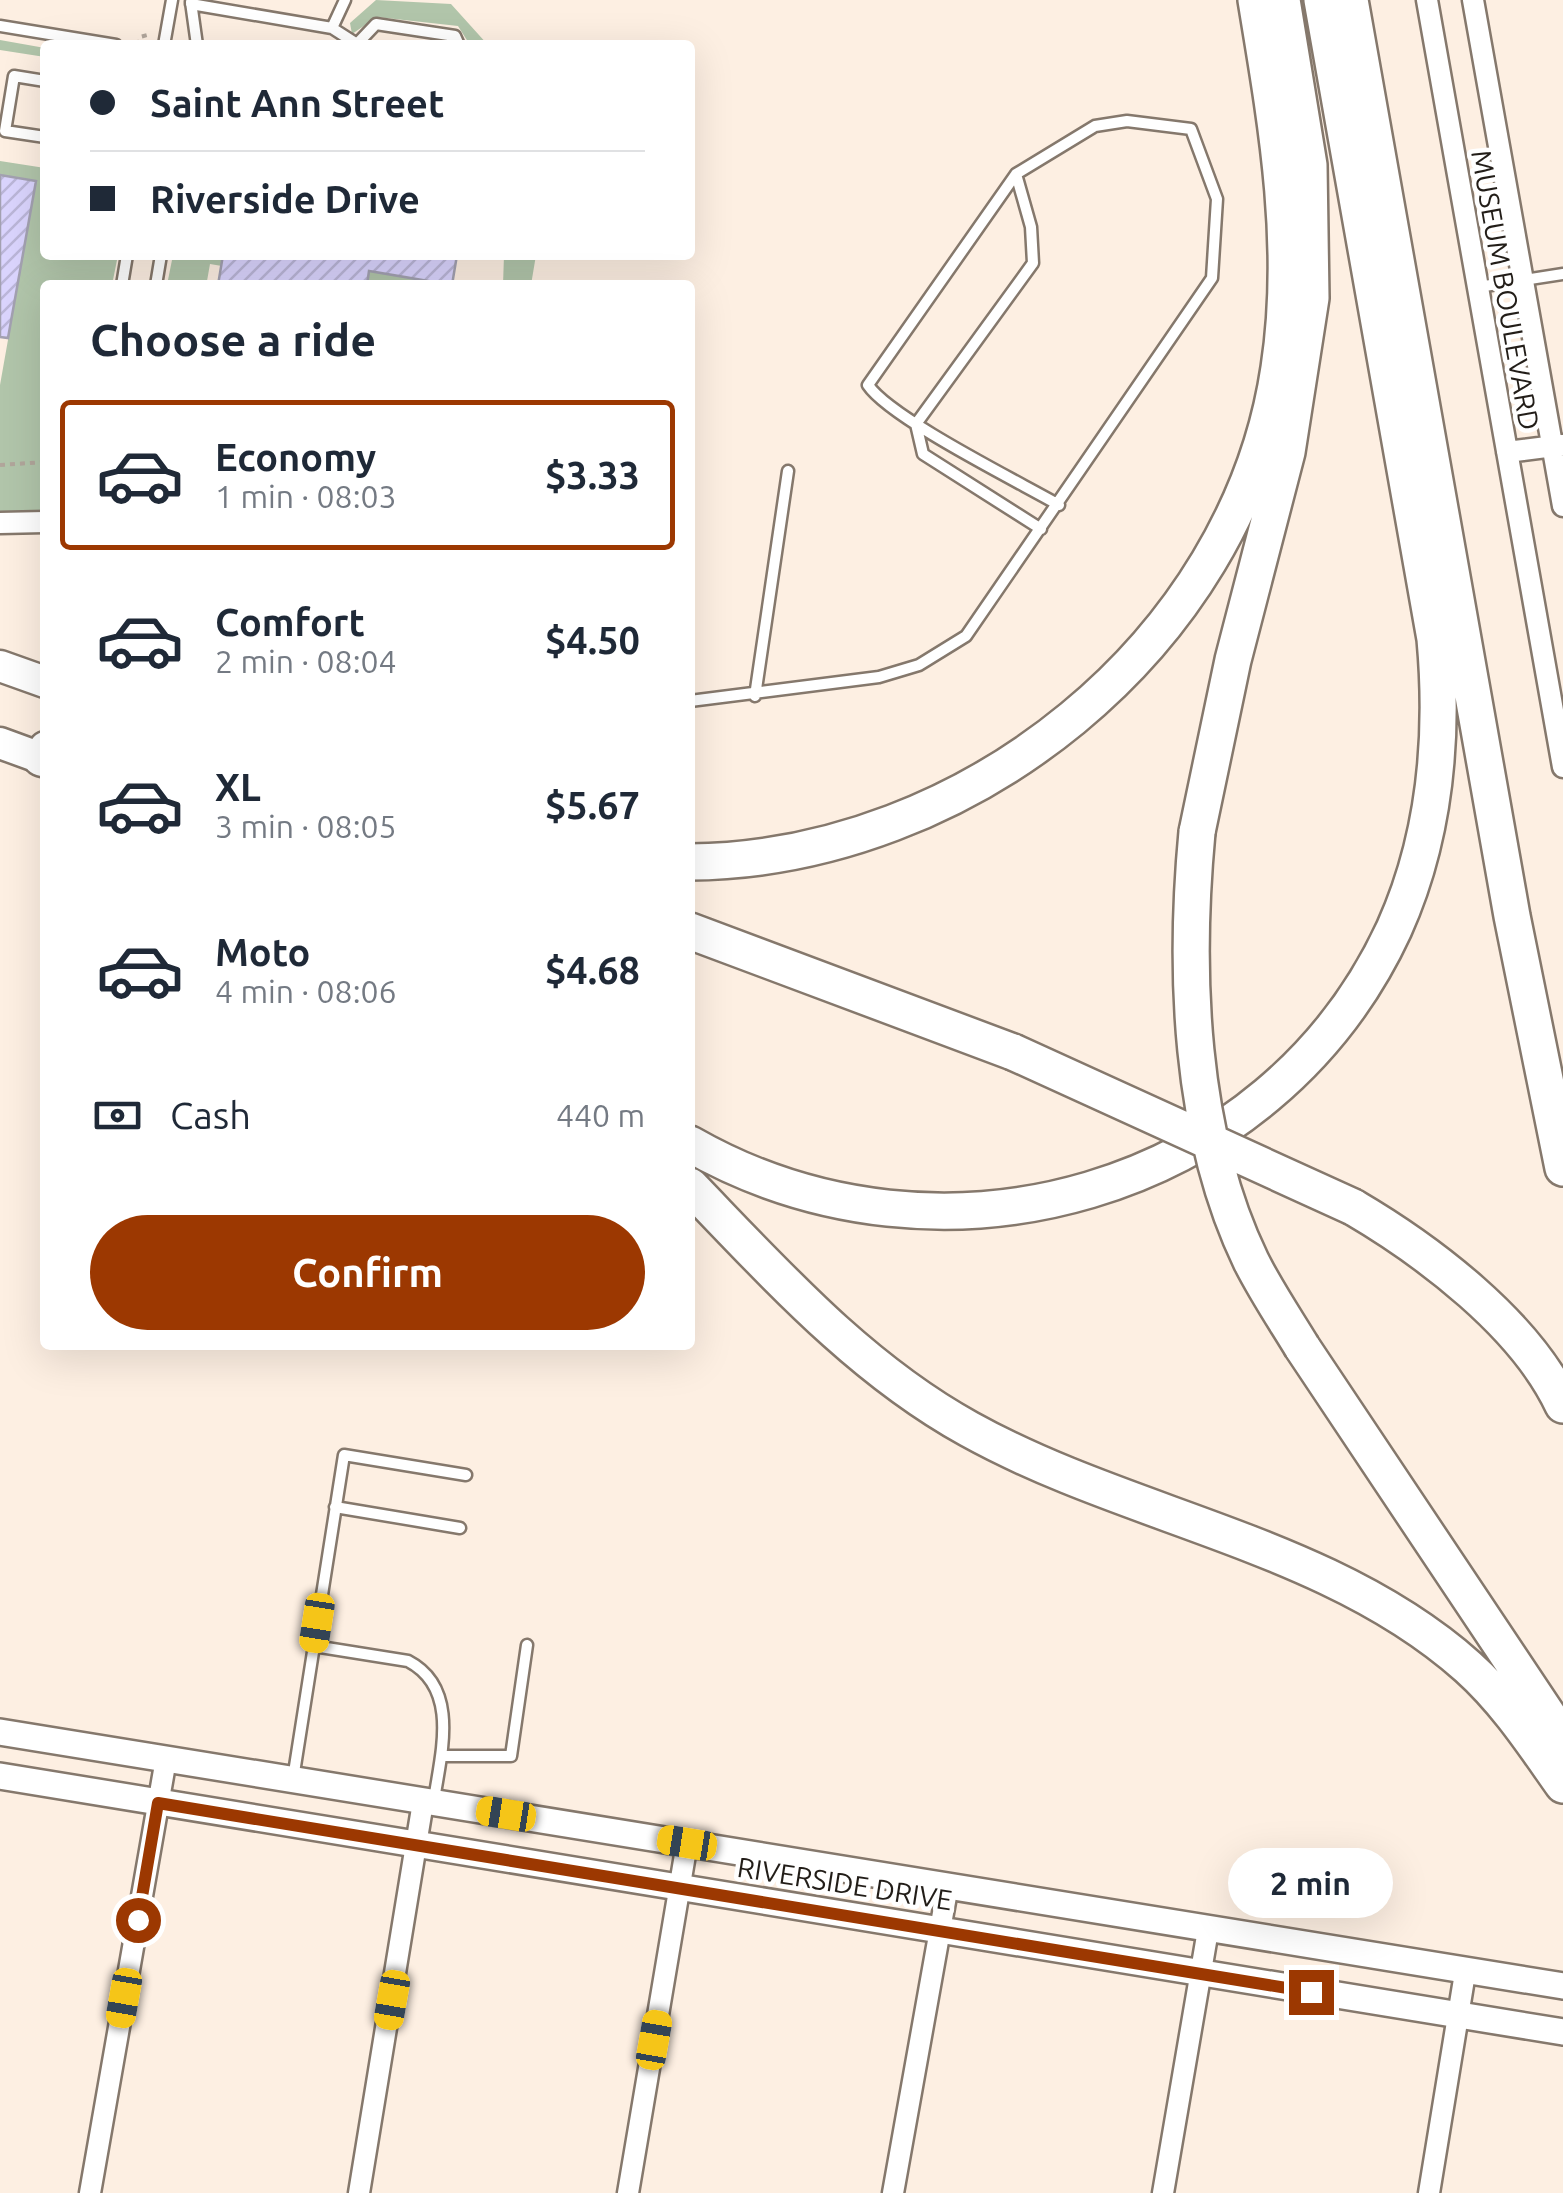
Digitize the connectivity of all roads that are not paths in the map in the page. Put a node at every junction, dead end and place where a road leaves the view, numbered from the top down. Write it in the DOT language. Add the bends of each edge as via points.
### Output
graph roads {
  1 [pos="172,0"];
  2 [pos="345,0"];
  3 [pos="1256,0"];
  4 [pos="1282,0"];
  5 [pos="1322,0"];
  6 [pos="1350,0"];
  7 [pos="1427,0"];
  8 [pos="1473,0"];
  9 [pos="191,2"];
  10 [pos="220,4"];
  11 [pos="0,26"];
  12 [pos="332,28"];
  13 [pos="85,40"];
  14 [pos="165,40"];
  15 [pos="196,40"];
  16 [pos="349,40"];
  17 [pos="361,40"];
  18 [pos="457,40"];
  19 [pos="40,80"];
  20 [pos="40,136"];
  21 [pos="1016,174"];
  22 [pos="1563,274"];
  23 [pos="1522,279"];
  24 [pos="1478,287"];
  25 [pos="916,424"];
  26 [pos="1558,445"];
  27 [pos="1507,452"];
  28 [pos="788,471"];
  29 [pos="1058,505"];
  30 [pos="1563,506"];
  31 [pos="40,522"];
  32 [pos="0,524"];
  33 [pos="1040,529"];
  34 [pos="0,666"];
  35 [pos="40,680"];
  36 [pos="755,696"];
  37 [pos="695,701"];
  38 [pos="0,744"];
  39 [pos="40,754"];
  40 [pos="1563,768"];
  41 [pos="695,862"];
  42 [pos="695,933"];
  43 [pos="695,1146"];
  44 [pos="1563,1168"];
  45 [pos="695,1191"];
  46 [pos="1563,1405"];
  47 [pos="466,1474"];
  48 [pos="336,1507"];
  49 [pos="460,1528"];
  50 [pos="527,1645"];
  51 [pos="314,1646"];
  52 [pos="0,1732"];
  53 [pos="1563,1738"];
  54 [pos="440,1756"];
  55 [pos="166,1759"];
  56 [pos="0,1776"];
  57 [pos="293,1780"];
  58 [pos="1563,1785"];
  59 [pos="429,1802"];
  60 [pos="158,1803"];
  61 [pos="687,1843"];
  62 [pos="418,1846"];
  63 [pos="948,1884"];
  64 [pos="680,1888"];
  65 [pos="940,1928"];
  66 [pos="1208,1930"];
  67 [pos="1464,1972"];
  68 [pos="1201,1974"];
  69 [pos="1563,1986"];
  70 [pos="1458,2016"];
  71 [pos="1563,2032"];
  72 [pos="90,2193"];
  73 [pos="359,2193"];
  74 [pos="628,2193"];
  75 [pos="893,2193"];
  76 [pos="1163,2193"];
  77 [pos="1430,2193"];
  1 -- 14 [label="lane"];
  2 -- 12 [label="lane"];
  3 -- 41 [label="highway" via="1283,182 1286,317 1254,467 1194,586 1118,677 1036,748 982,781 931,807 826,844"];
  4 -- 53 [label="highway, bridge" via="1308,165 1311,298 1287,452 1197,832 1190,974 1207,1119 1250,1260"];
  5 -- 43 [label="highway" via="1441,696 1432,808 1400,911 1366,980 1297,1070 1251,1108 1186,1151 1051,1201 947,1214 871,1208 769,1182"];
  6 -- 44 [label="highway"];
  7 -- 24 [label="street, MUSEUM BOULEVARD"];
  8 -- 23 [label="street, MUSEUM BOULEVARD"];
  9 -- 10 [label="lane"];
  9 -- 15 [label="lane"];
  10 -- 12 [label="lane"];
  11 -- 13 [label="lane"];
  12 -- 16 [label="lane"];
  17 -- 18 [label="lane" via="376,24"];
  19 -- 20 [label="lane" via="14,76 4,131"];
  21 -- 25 [label="lane" via="1034,262"];
  21 -- 25 [label="lane" via="868,385"];
  21 -- 29 [label="lane" via="1096,126 1128,121 1190,129 1217,199 1212,278"];
  22 -- 23 [label="lane"];
  23 -- 24 [label="lane"];
  23 -- 26 [label="street, MUSEUM BOULEVARD"];
  24 -- 27 [label="street, MUSEUM BOULEVARD"];
  25 -- 29 [label="lane"];
  25 -- 33 [label="lane" via="923,454"];
  26 -- 27 [label="street"];
  26 -- 30 [label="street, MUSEUM BOULEVARD"];
  27 -- 40 [label="street, MUSEUM BOULEVARD"];
  28 -- 36 [label="lane"];
  29 -- 33 [label="lane"];
  31 -- 32 [label="street"];
  33 -- 36 [label="lane" via="966,636 942,652 880,677"];
  34 -- 35 [label="main road"];
  36 -- 37 [label="lane"];
  38 -- 39 [label="main road"];
  42 -- 46 [label="highway, bridge" via="1014,1052 1353,1207 1459,1282 1508,1330"];
  45 -- 58 [label="highway" via="865,1357 971,1430 1338,1583 1414,1626 1468,1667 1516,1718"];
  47 -- 48 [label="lane" via="344,1454"];
  48 -- 49 [label="lane"];
  48 -- 51 [label="lane"];
  50 -- 54 [label="lane" via="511,1756"];
  51 -- 54 [label="lane" via="422,1668 442,1706"];
  51 -- 57 [label="lane"];
  52 -- 55 [label="street, RIVERSIDE DRIVE"];
  54 -- 59 [label="lane"];
  55 -- 57 [label="street, RIVERSIDE DRIVE"];
  55 -- 60 [label="street"];
  56 -- 60 [label="street, RIVERSIDE DRIVE"];
  57 -- 59 [label="street, RIVERSIDE DRIVE"];
  59 -- 61 [label="street, RIVERSIDE DRIVE"];
  59 -- 62 [label="street"];
  60 -- 62 [label="street, RIVERSIDE DRIVE"];
  60 -- 72 [label="street"];
  61 -- 63 [label="street, RIVERSIDE DRIVE"];
  61 -- 64 [label="street"];
  62 -- 64 [label="street, RIVERSIDE DRIVE"];
  62 -- 73 [label="street"];
  63 -- 65 [label="street"];
  63 -- 66 [label="street, RIVERSIDE DRIVE"];
  64 -- 65 [label="street, RIVERSIDE DRIVE"];
  64 -- 74 [label="street"];
  65 -- 68 [label="street, RIVERSIDE DRIVE"];
  65 -- 75 [label="street"];
  66 -- 67 [label="street, RIVERSIDE DRIVE"];
  66 -- 68 [label="street"];
  67 -- 69 [label="street, RIVERSIDE DRIVE"];
  67 -- 70 [label="street"];
  68 -- 70 [label="street, RIVERSIDE DRIVE"];
  68 -- 76 [label="street"];
  70 -- 71 [label="street, RIVERSIDE DRIVE"];
  70 -- 77 [label="street"];
}
